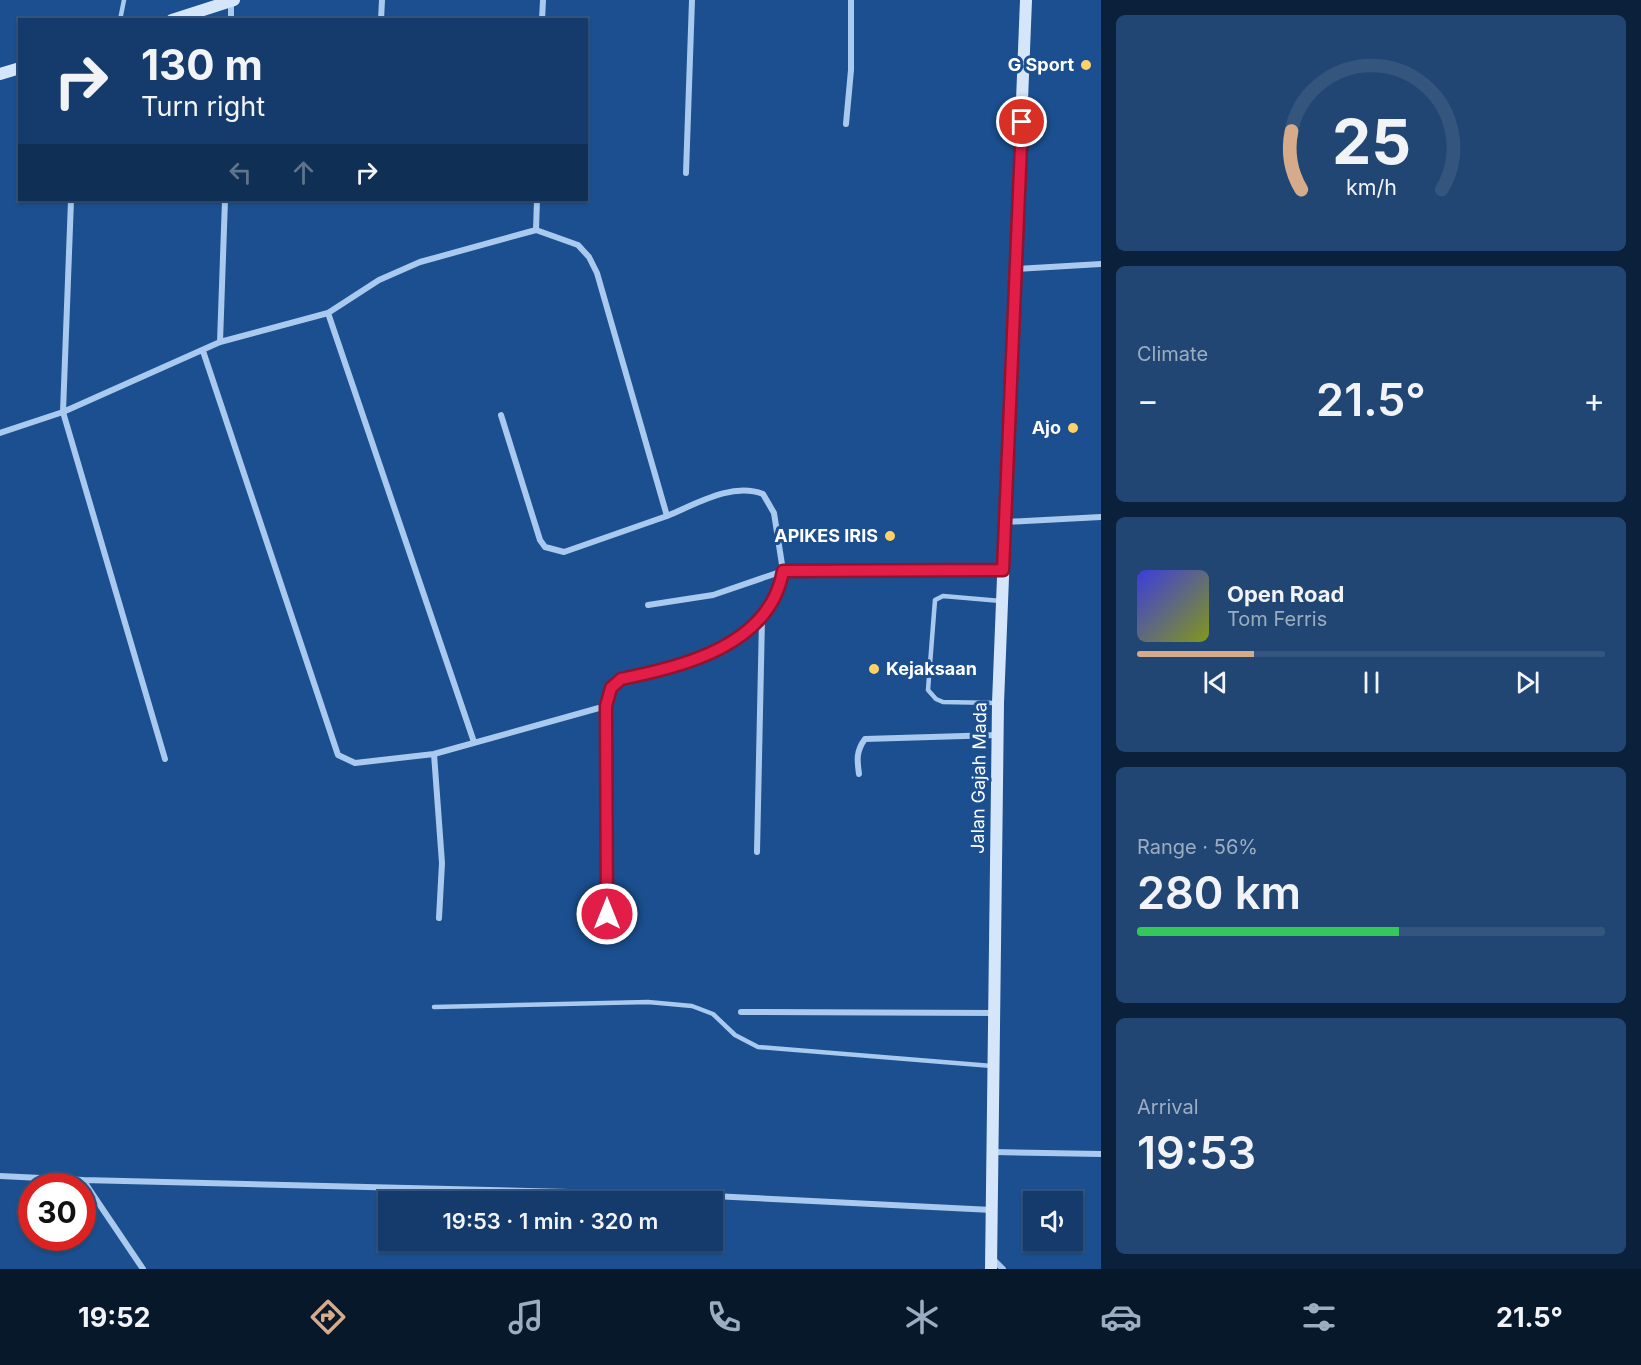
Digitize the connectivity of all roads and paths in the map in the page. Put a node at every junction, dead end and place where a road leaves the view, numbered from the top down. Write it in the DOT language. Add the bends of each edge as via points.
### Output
graph roads {
  1 [pos="124,0"];
  2 [pos="233,0"];
  3 [pos="382,0"];
  4 [pos="543,0"];
  5 [pos="692,0"];
  6 [pos="851,0"];
  7 [pos="1026,0"];
  8 [pos="120,18"];
  9 [pos="178,18"];
  10 [pos="231,18"];
  11 [pos="381,18"];
  12 [pos="542,18"];
  13 [pos="18,69"];
  14 [pos="0,74"];
  15 [pos="846,124"];
  16 [pos="686,173"];
  17 [pos="71,201"];
  18 [pos="225,201"];
  19 [pos="537,201"];
  20 [pos="536,230"];
  21 [pos="1101,264"];
  22 [pos="1014,269"];
  23 [pos="328,313"];
  24 [pos="220,342"];
  25 [pos="203,351"];
  26 [pos="63,412"];
  27 [pos="501,415"];
  28 [pos="0,432"];
  29 [pos="667,516"];
  30 [pos="1101,517"];
  31 [pos="1004,522"];
  32 [pos="1003,570"];
  33 [pos="783,571"];
  34 [pos="1001,601"];
  35 [pos="648,605"];
  36 [pos="762,619"];
  37 [pos="998,703"];
  38 [pos="606,706"];
  39 [pos="997,735"];
  40 [pos="474,741"];
  41 [pos="434,754"];
  42 [pos="165,759"];
  43 [pos="859,774"];
  44 [pos="757,852"];
  45 [pos="607,914"];
  46 [pos="439,918"];
  47 [pos="434,1007"];
  48 [pos="741,1012"];
  49 [pos="996,1013"];
  50 [pos="994,1066"];
  51 [pos="992,1152"];
  52 [pos="1101,1154"];
  53 [pos="0,1176"];
  54 [pos="18,1177"];
  55 [pos="96,1180"];
  56 [pos="96,1199"];
  57 [pos="992,1210"];
  58 [pos="991,1264"];
  59 [pos="143,1269"];
  60 [pos="1003,1269"];
  1 -- 8 [label="lane"];
  2 -- 9 [label="main road"];
  2 -- 10 [label="street"];
  3 -- 11 [label="street"];
  4 -- 12 [label="street"];
  5 -- 16 [label="street"];
  6 -- 15 [label="street"];
  7 -- 22 [label="main road, Jalan Gajah Mada"];
  13 -- 14 [label="main road"];
  17 -- 26 [label="street"];
  18 -- 24 [label="street"];
  19 -- 20 [label="street"];
  20 -- 23 [label="street" via="400,270"];
  20 -- 29 [label="street" via="578,245 597,273"];
  21 -- 22 [label="street"];
  22 -- 31 [label="main road, Jalan Gajah Mada"];
  23 -- 24 [label="street"];
  23 -- 40 [label="street"];
  24 -- 25 [label="street"];
  25 -- 26 [label="street"];
  25 -- 41 [label="street" via="338,755 355,763"];
  26 -- 28 [label="street"];
  26 -- 42 [label="street"];
  27 -- 29 [label="street" via="545,547 564,552"];
  29 -- 33 [label="street" via="724,493 742,490 763,494 774,513"];
  30 -- 31 [label="street"];
  31 -- 32 [label="main road, Jalan Gajah Mada"];
  32 -- 33 [label="street"];
  32 -- 34 [label="main road, Jalan Gajah Mada"];
  33 -- 35 [label="street" via="713,595"];
  33 -- 36 [label="street" via="780,591"];
  34 -- 37 [label="main road, Jalan Gajah Mada"];
  34 -- 37 [label="lane" via="943,596 935,600 928,690 943,702"];
  36 -- 38 [label="street" via="750,631 714,652 621,679 611,688"];
  36 -- 44 [label="street"];
  37 -- 39 [label="main road, Jalan Gajah Mada"];
  38 -- 40 [label="street"];
  38 -- 45 [label="street"];
  39 -- 43 [label="street" via="865,739 859,747"];
  39 -- 49 [label="main road, Jalan Gajah Mada"];
  40 -- 41 [label="street"];
  41 -- 46 [label="street" via="442,863"];
  47 -- 50 [label="lane" via="648,1002 692,1006 713,1014 735,1035 758,1047"];
  48 -- 49 [label="street"];
  49 -- 50 [label="main road, Jalan Gajah Mada"];
  50 -- 51 [label="main road, Jalan Gajah Mada"];
  51 -- 52 [label="street"];
  51 -- 57 [label="main road, Jalan Gajah Mada"];
  53 -- 54 [label="street"];
  55 -- 57 [label="street" via="692,1195"];
  56 -- 59 [label="street"];
  57 -- 58 [label="main road, Jalan Gajah Mada"];
  58 -- 60 [label="street"];
}
